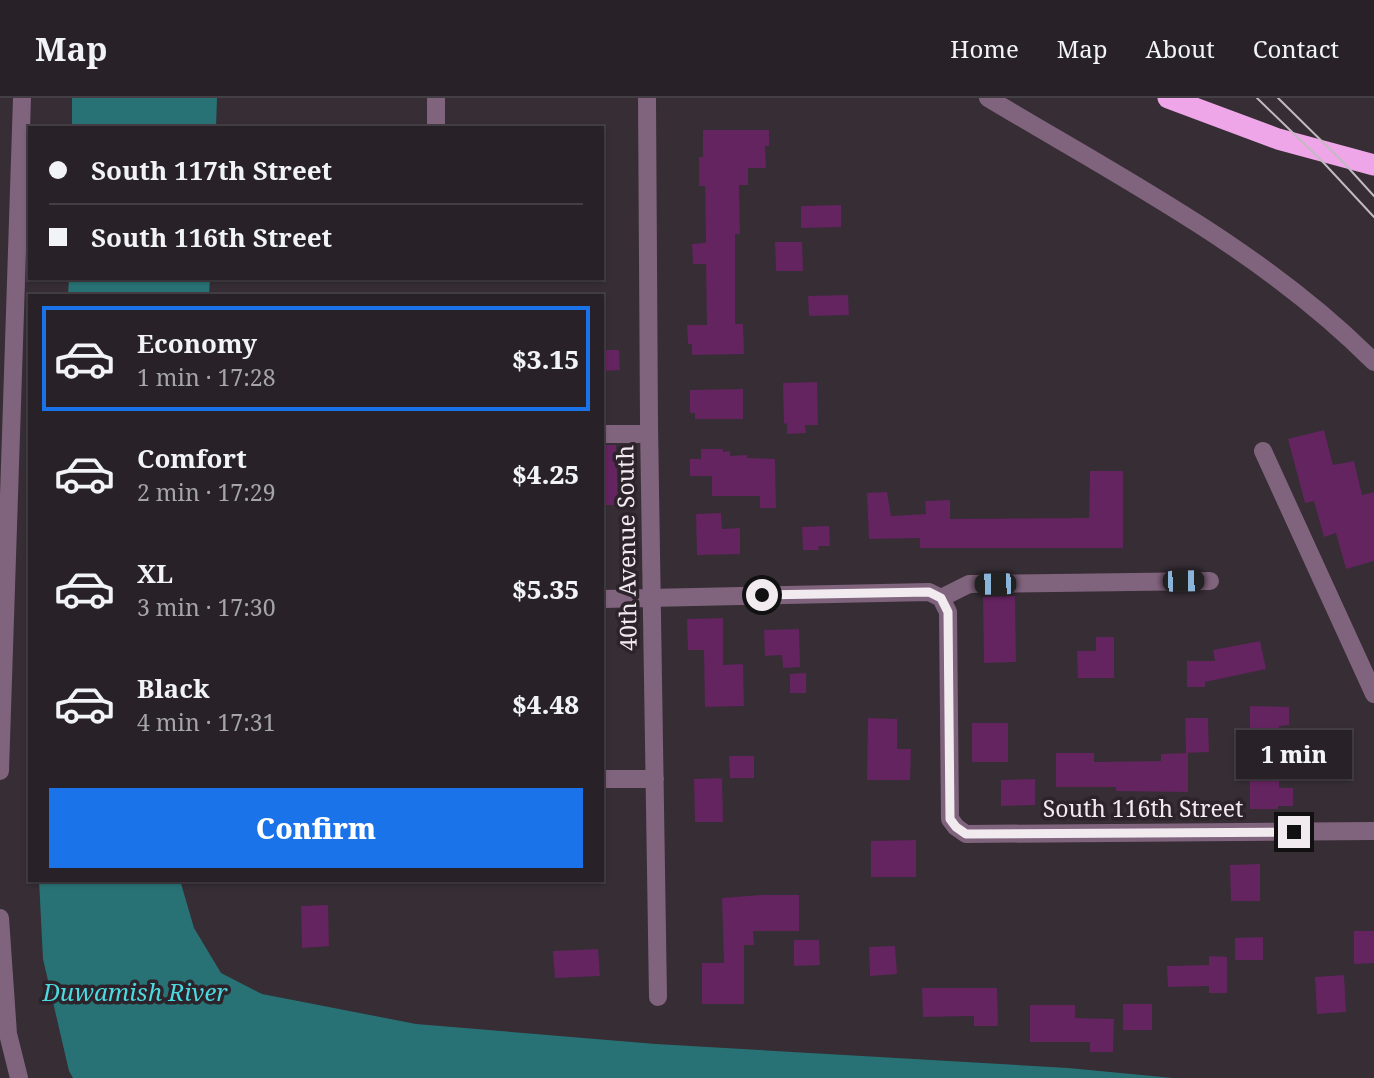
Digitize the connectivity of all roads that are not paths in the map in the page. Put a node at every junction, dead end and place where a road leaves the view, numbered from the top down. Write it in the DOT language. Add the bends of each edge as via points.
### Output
graph roads {
  1 [pos="22,98"];
  2 [pos="436,98"];
  3 [pos="647,98"];
  4 [pos="988,98"];
  5 [pos="1168,98"];
  6 [pos="436,126"];
  7 [pos="1374,165"];
  8 [pos="1374,362"];
  9 [pos="604,434"];
  10 [pos="649,434"];
  11 [pos="1263,451"];
  12 [pos="1210,581"];
  13 [pos="652,597"];
  14 [pos="941,598"];
  15 [pos="604,599"];
  16 [pos="1374,694"];
  17 [pos="0,771"];
  18 [pos="604,779"];
  19 [pos="654,779"];
  20 [pos="1374,831"];
  21 [pos="0,918"];
  22 [pos="658,997"];
  23 [pos="11,1070"];
  1 -- 17 [label="street"];
  2 -- 6 [label="street"];
  3 -- 10 [label="street, 40th Avenue South"];
  4 -- 8 [label="street" via="1238,250 1313,306"];
  5 -- 7 [label="highway" via="1278,139"];
  9 -- 10 [label="street"];
  10 -- 13 [label="street, 40th Avenue South"];
  11 -- 16 [label="street"];
  12 -- 14 [label="street" via="969,584"];
  13 -- 14 [label="street" via="929,592"];
  13 -- 15 [label="street"];
  13 -- 19 [label="street, 40th Avenue South"];
  14 -- 20 [label="street, South 116th Street" via="948,612 950,819 966,834"];
  18 -- 19 [label="street"];
  19 -- 22 [label="street, 40th Avenue South"];
  21 -- 23 [label="street"];
}
